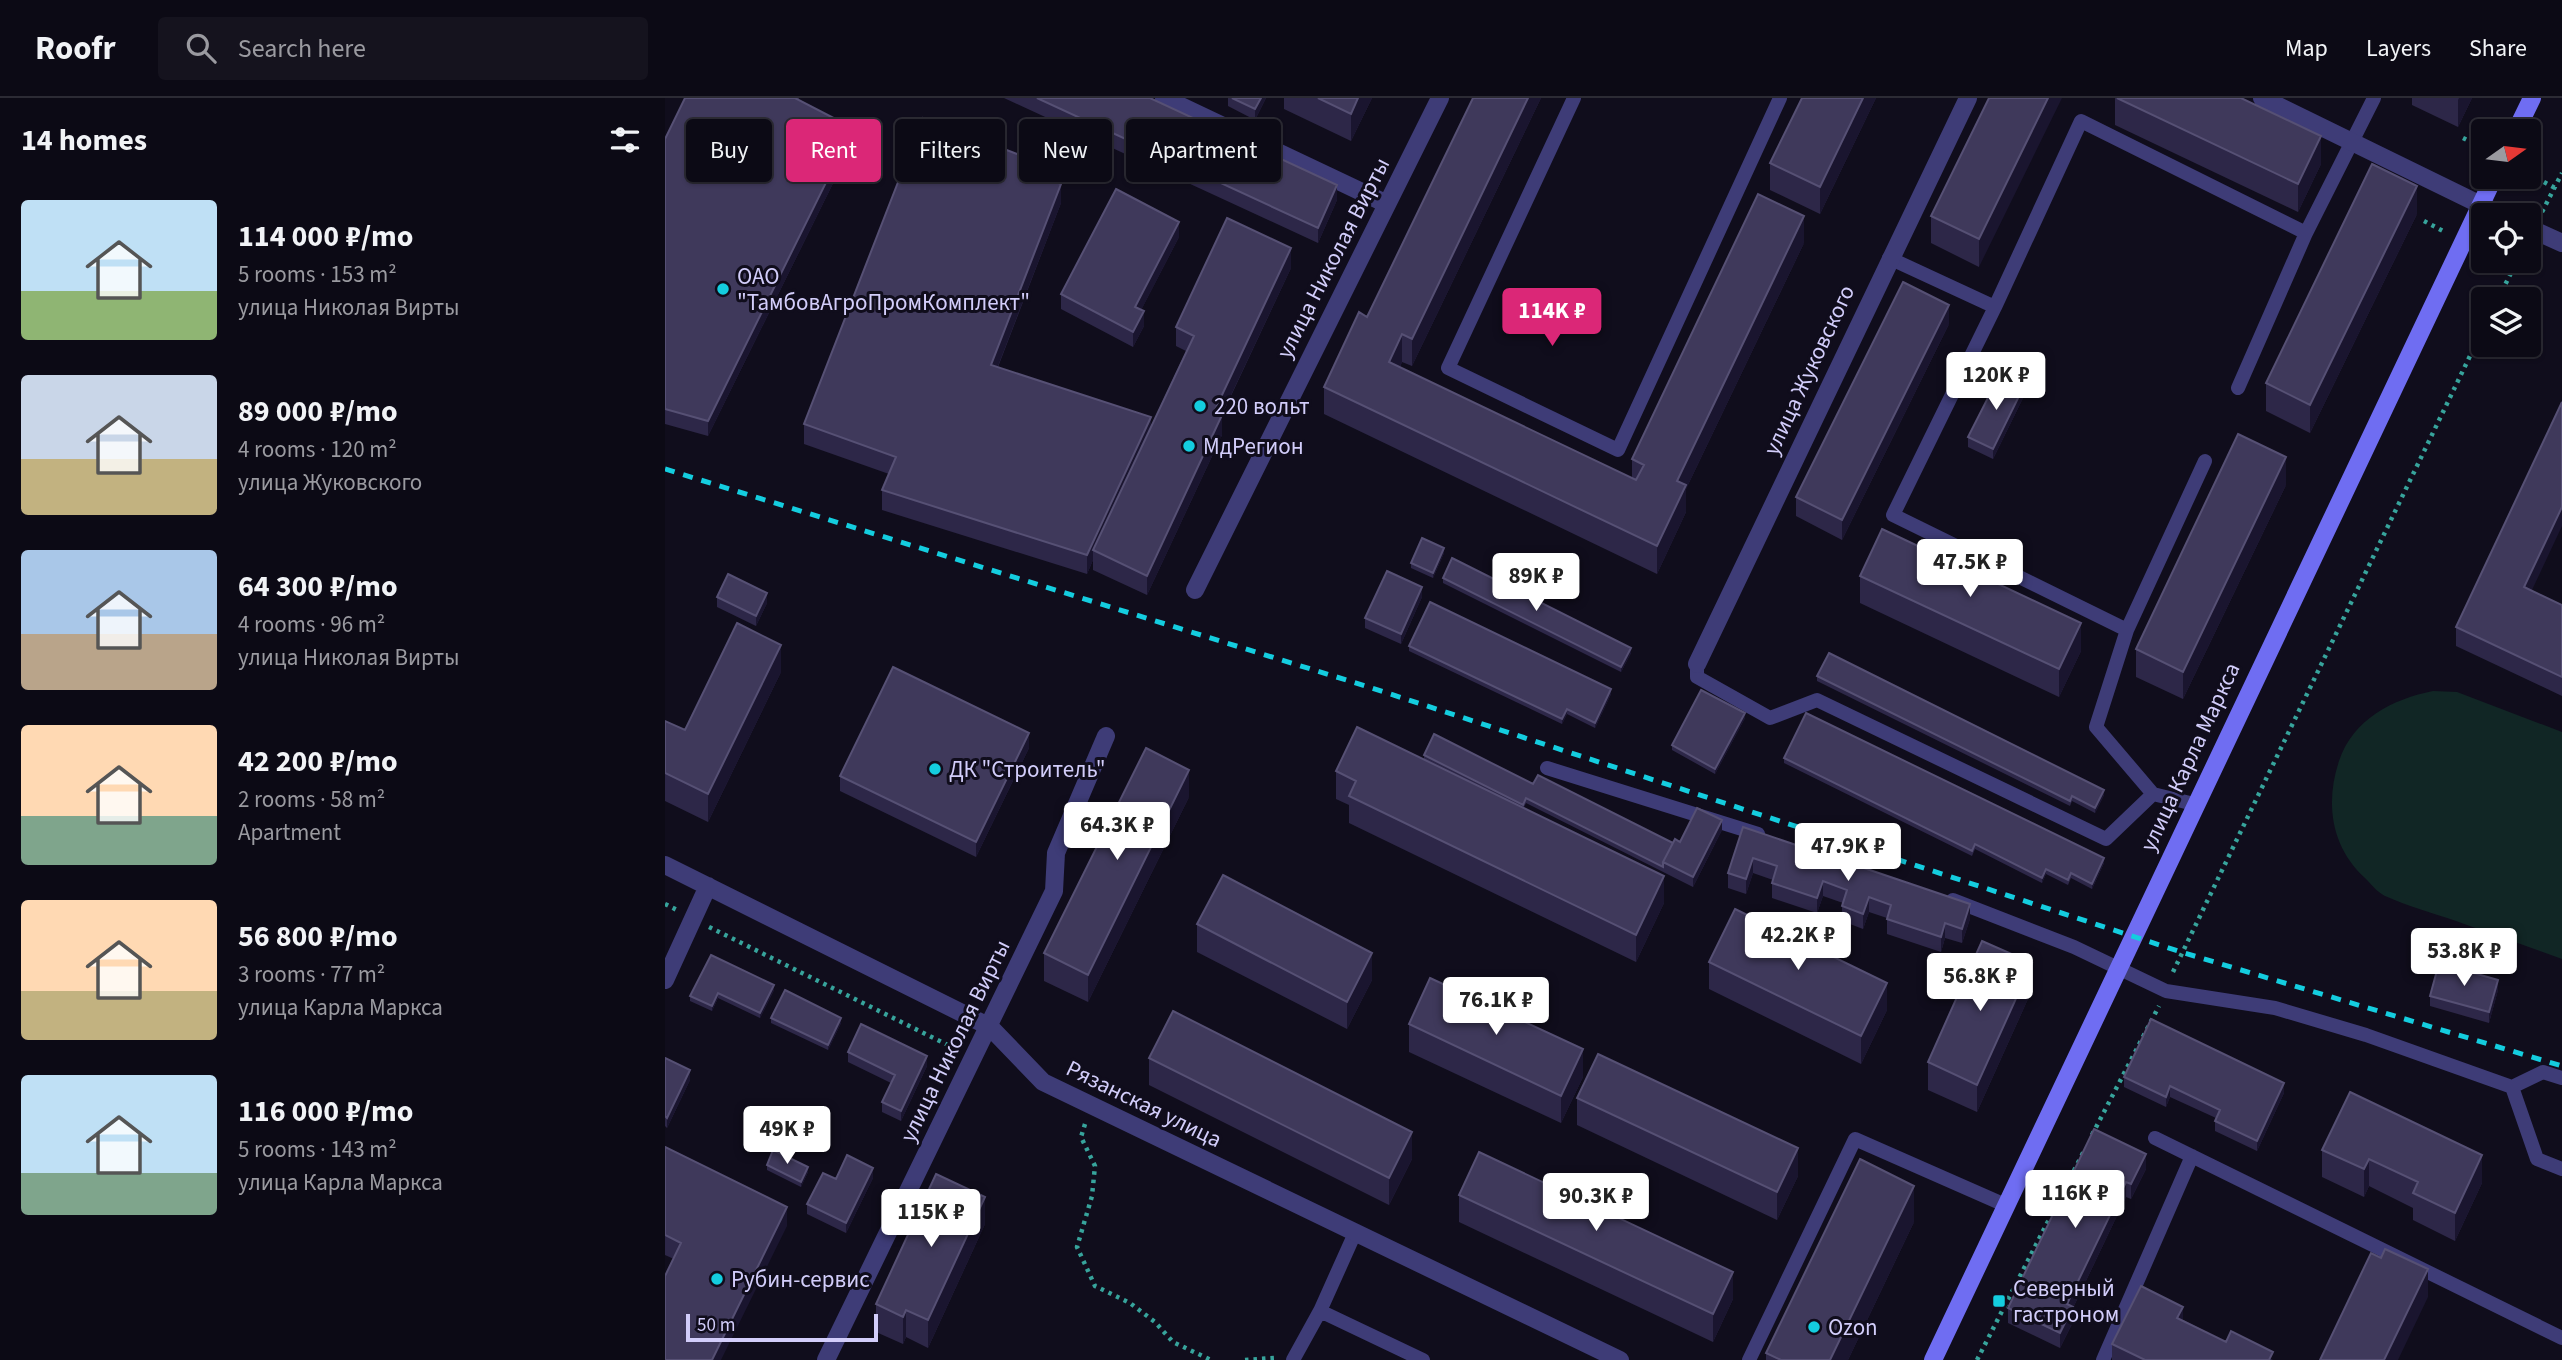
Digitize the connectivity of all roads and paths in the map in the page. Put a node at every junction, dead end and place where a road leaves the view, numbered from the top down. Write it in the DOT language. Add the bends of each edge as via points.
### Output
graph roads {
  1 [pos="1164,98"];
  2 [pos="1440,98"];
  3 [pos="1574,98"];
  4 [pos="1780,98"];
  5 [pos="1968,98"];
  6 [pos="2262,98"];
  7 [pos="2374,98"];
  8 [pos="2532,98"];
  9 [pos="2522,119"];
  10 [pos="2463,138"];
  11 [pos="2471,142"];
  12 [pos="2351,144"];
  13 [pos="2562,173"];
  14 [pos="2541,180"];
  15 [pos="2555,188"];
  16 [pos="2477,203"];
  17 [pos="1387,204"];
  18 [pos="2541,212"];
  19 [pos="2471,226"];
  20 [pos="2306,233"];
  21 [pos="2541,234"];
  22 [pos="2562,243"];
  23 [pos="1889,258"];
  24 [pos="1995,307"];
  25 [pos="2471,354"];
  26 [pos="2238,388"];
  27 [pos="2205,461"];
  28 [pos="1195,590"];
  29 [pos="2127,630"];
  30 [pos="1697,664"];
  31 [pos="1106,736"];
  32 [pos="1547,768"];
  33 [pos="2153,794"];
  34 [pos="2194,804"];
  35 [pos="1774,839"];
  36 [pos="665,864"];
  37 [pos="708,887"];
  38 [pos="1938,894"];
  39 [pos="665,904"];
  40 [pos="693,919"];
  41 [pos="2117,967"];
  42 [pos="665,980"];
  43 [pos="2166,991"];
  44 [pos="991,1027"];
  45 [pos="975,1058"];
  46 [pos="2562,1078"];
  47 [pos="2512,1087"];
  48 [pos="1091,1105"];
  49 [pos="2155,1138"];
  50 [pos="2192,1156"];
  51 [pos="2562,1169"];
  52 [pos="2005,1205"];
  53 [pos="1355,1233"];
  54 [pos="1320,1311"];
  55 [pos="2562,1338"];
  56 [pos="1294,1357"];
  57 [pos="826,1360"];
  58 [pos="1211,1360"];
  59 [pos="1245,1360"];
  60 [pos="1423,1360"];
  61 [pos="1621,1360"];
  62 [pos="1749,1360"];
  63 [pos="1933,1360"];
  64 [pos="1977,1360"];
  65 [pos="2103,1360"];
  1 -- 17 [label="street"];
  2 -- 17 [label="street, улица Николая Вирты"];
  3 -- 4 [label="lane" via="1448,368 1618,450"];
  5 -- 23 [label="street, улица Жуковского"];
  6 -- 12 [label="street"];
  7 -- 12 [label="lane"];
  8 -- 9 [label="main road"];
  10 -- 11 [label="path"];
  12 -- 16 [label="street"];
  12 -- 20 [label="lane"];
  13 -- 15 [label="path"];
  14 -- 15 [label="path"];
  15 -- 18 [label="path"];
  17 -- 28 [label="street, улица Николая Вирты"];
  19 -- 34 [label="main road, улица Карла Маркса"];
  20 -- 24 [label="lane" via="2081,121"];
  20 -- 26 [label="lane"];
  21 -- 22 [label="street"];
  23 -- 24 [label="lane"];
  23 -- 30 [label="street, улица Жуковского"];
  24 -- 29 [label="lane" via="1893,515"];
  25 -- 43 [label="path"];
  27 -- 29 [label="lane"];
  29 -- 33 [label="lane" via="2096,727"];
  30 -- 33 [label="lane" via="1697,677 1770,718 1817,701 2106,839"];
  31 -- 44 [label="street, улица Николая Вирты" via="1056,852 1054,891"];
  32 -- 35 [label="lane"];
  33 -- 34 [label="lane"];
  34 -- 41 [label="main road, улица Карла Маркса"];
  36 -- 37 [label="street, Рязанская улица"];
  37 -- 40 [label="street"];
  37 -- 44 [label="street, Рязанская улица"];
  38 -- 41 [label="lane"];
  39 -- 40 [label="path"];
  40 -- 42 [label="street"];
  40 -- 45 [label="path"];
  41 -- 43 [label="lane"];
  41 -- 52 [label="main road, улица Карла Маркса"];
  43 -- 47 [label="lane" via="2275,1008"];
  43 -- 64 [label="path"];
  44 -- 45 [label="street, улица Николая Вирты"];
  44 -- 48 [label="street, Рязанская улица" via="1043,1082"];
  45 -- 57 [label="street, улица Николая Вирты"];
  46 -- 47 [label="lane" via="2543,1072"];
  47 -- 51 [label="lane" via="2537,1158"];
  48 -- 53 [label="street, Рязанская улица"];
  48 -- 58 [label="path" via="1081,1137 1095,1166 1092,1196 1077,1247 1085,1267 1095,1286 1130,1303 1173,1342"];
  49 -- 50 [label="lane"];
  50 -- 55 [label="lane"];
  50 -- 65 [label="lane"];
  52 -- 62 [label="lane" via="1855,1139"];
  52 -- 63 [label="main road, улица Карла Маркса"];
  53 -- 54 [label="lane"];
  53 -- 61 [label="street, Рязанская улица"];
  54 -- 56 [label="lane"];
  54 -- 60 [label="lane"];
  56 -- 59 [label="path"];
}
